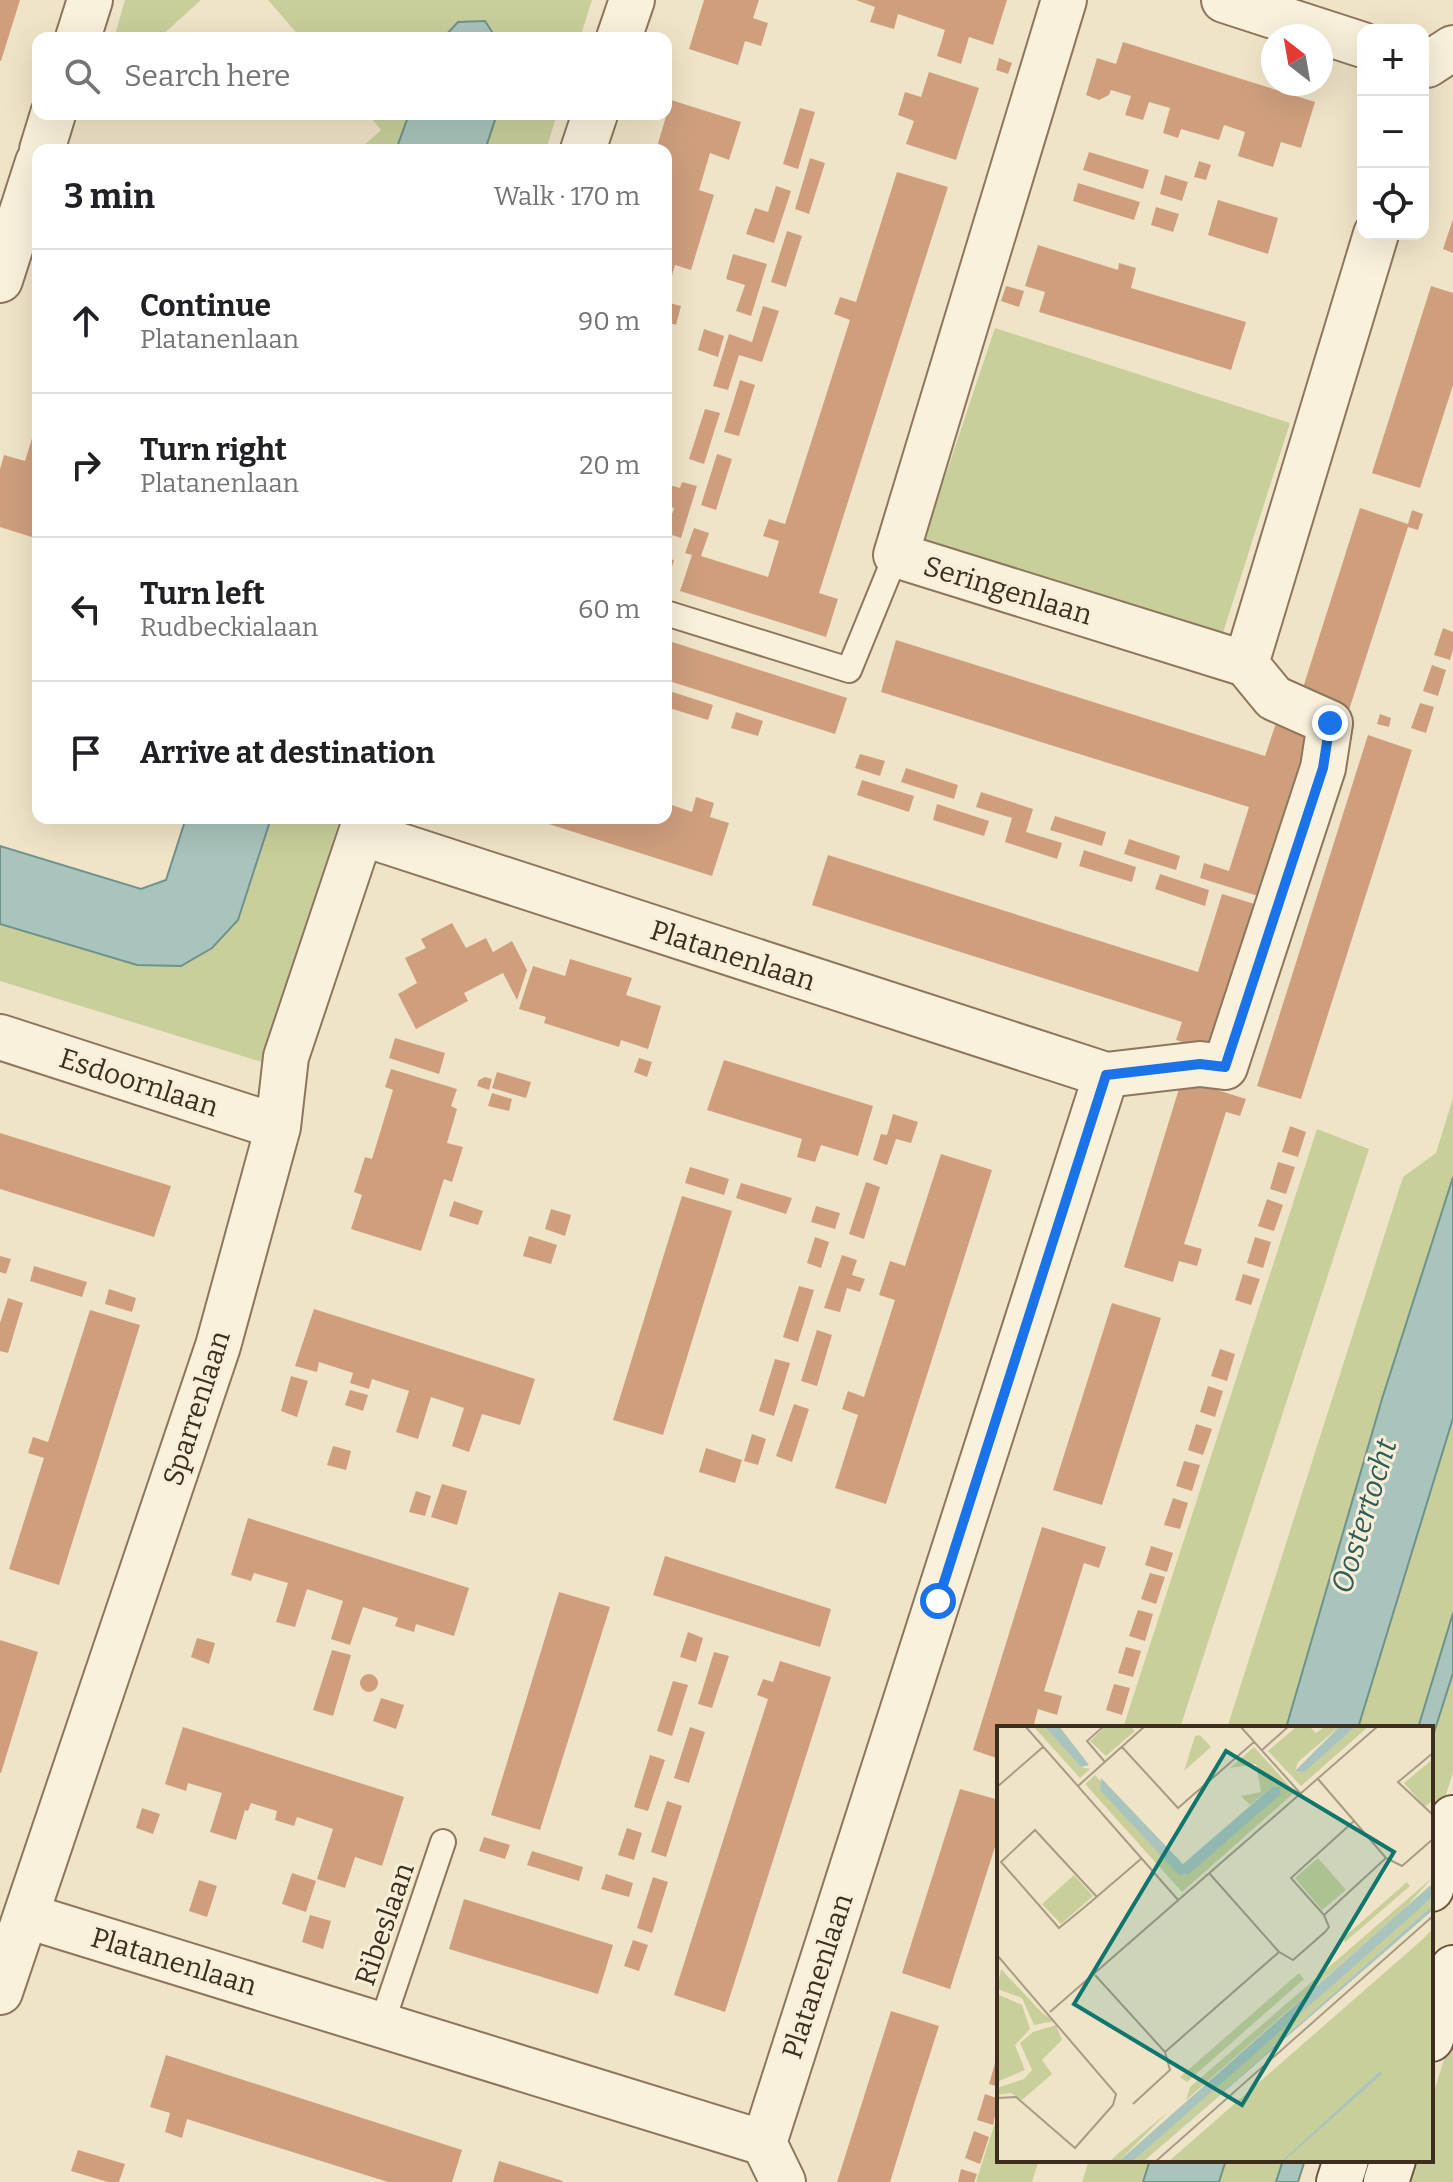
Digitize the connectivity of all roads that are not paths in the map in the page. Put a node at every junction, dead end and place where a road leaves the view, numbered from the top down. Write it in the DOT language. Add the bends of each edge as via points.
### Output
graph roads {
  1 [pos="90,0"];
  2 [pos="632,0"];
  3 [pos="1064,0"];
  4 [pos="1224,0"];
  5 [pos="80,32"];
  6 [pos="621,32"];
  7 [pos="1357,43"];
  8 [pos="51,120"];
  9 [pos="593,120"];
  10 [pos="44,144"];
  11 [pos="585,144"];
  12 [pos="32,181"];
  13 [pos="1374,240"];
  14 [pos="0,280"];
  15 [pos="896,555"];
  16 [pos="672,615"];
  17 [pos="1246,664"];
  18 [pos="363,826"];
  19 [pos="0,1037"];
  20 [pos="1106,1075"];
  21 [pos="278,1127"];
  22 [pos="1453,1818"];
  23 [pos="443,1842"];
  24 [pos="1433,1883"];
  25 [pos="27,1916"];
  26 [pos="1453,1968"];
  27 [pos="0,1992"];
  28 [pos="381,2026"];
  29 [pos="1433,2033"];
  30 [pos="764,2143"];
  31 [pos="1345,2162"];
  32 [pos="1392,2162"];
  33 [pos="783,2182"];
  34 [pos="1339,2182"];
  35 [pos="1386,2182"];
  1 -- 5 [label="street"];
  2 -- 6 [label="street"];
  3 -- 15 [label="street, Seringenlaan"];
  4 -- 7 [label="street"];
  8 -- 10 [label="street"];
  9 -- 11 [label="street"];
  12 -- 14 [label="street"];
  13 -- 17 [label="street"];
  15 -- 16 [label="lane" via="849,670"];
  15 -- 17 [label="street, Seringenlaan"];
  17 -- 20 [label="street, Platanenlaan" via="1274,698 1330,723 1323,768 1225,1067 1200,1064"];
  18 -- 20 [label="street, Platanenlaan"];
  18 -- 21 [label="street, Sparrenlaan" via="286,1057"];
  19 -- 21 [label="street, Esdoornlaan"];
  20 -- 30 [label="street, Platanenlaan"];
  21 -- 25 [label="street, Sparrenlaan" via="218,1346"];
  22 -- 24 [label="street"];
  23 -- 28 [label="lane, Ribeslaan"];
  25 -- 27 [label="street, Sparrenlaan"];
  25 -- 28 [label="street, Platanenlaan"];
  26 -- 29 [label="street"];
  28 -- 30 [label="street, Platanenlaan"];
  30 -- 33 [label="street"];
  31 -- 34 [label="street"];
  32 -- 35 [label="street"];
}
